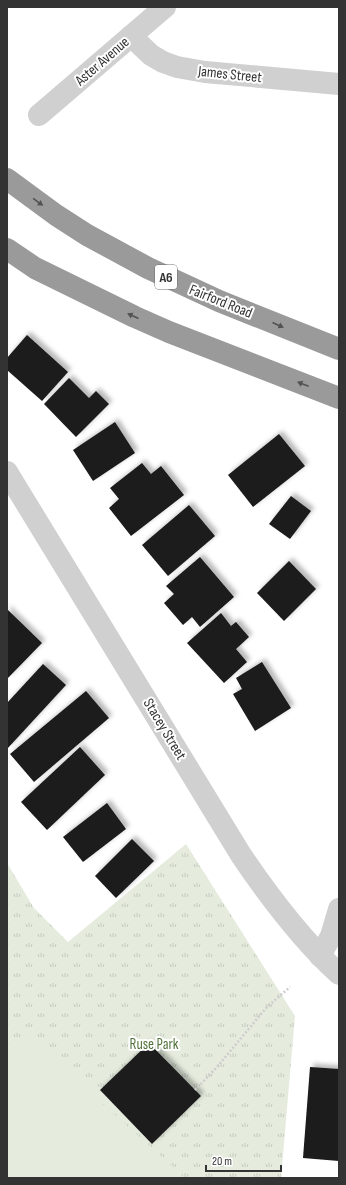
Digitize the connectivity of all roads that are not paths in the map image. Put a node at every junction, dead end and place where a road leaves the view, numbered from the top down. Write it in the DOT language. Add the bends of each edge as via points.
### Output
graph roads {
  1 [pos="165,7"];
  2 [pos="131,36"];
  3 [pos="339,84"];
  4 [pos="39,115"];
  5 [pos="7,179"];
  6 [pos="7,249"];
  7 [pos="339,349"];
  8 [pos="339,398"];
  9 [pos="7,472"];
  10 [pos="339,909"];
  11 [pos="320,956"];
  12 [pos="339,974"];
  1 -- 2 [label="street, Aster Avenue"];
  2 -- 3 [label="street, James Street" via="151,55 177,68"];
  2 -- 4 [label="street, Aster Avenue"];
  5 -- 7 [label="highway, Fairford Road / A6, one-way" via="87,235 148,268 219,301"];
  8 -- 6 [label="highway, one-way" via="135,317 35,268"];
  9 -- 11 [label="street, Stacey Street" via="223,827 262,886"];
  10 -- 11 [label="street" via="331,936"];
  11 -- 12 [label="street, Stacey Street"];
}
